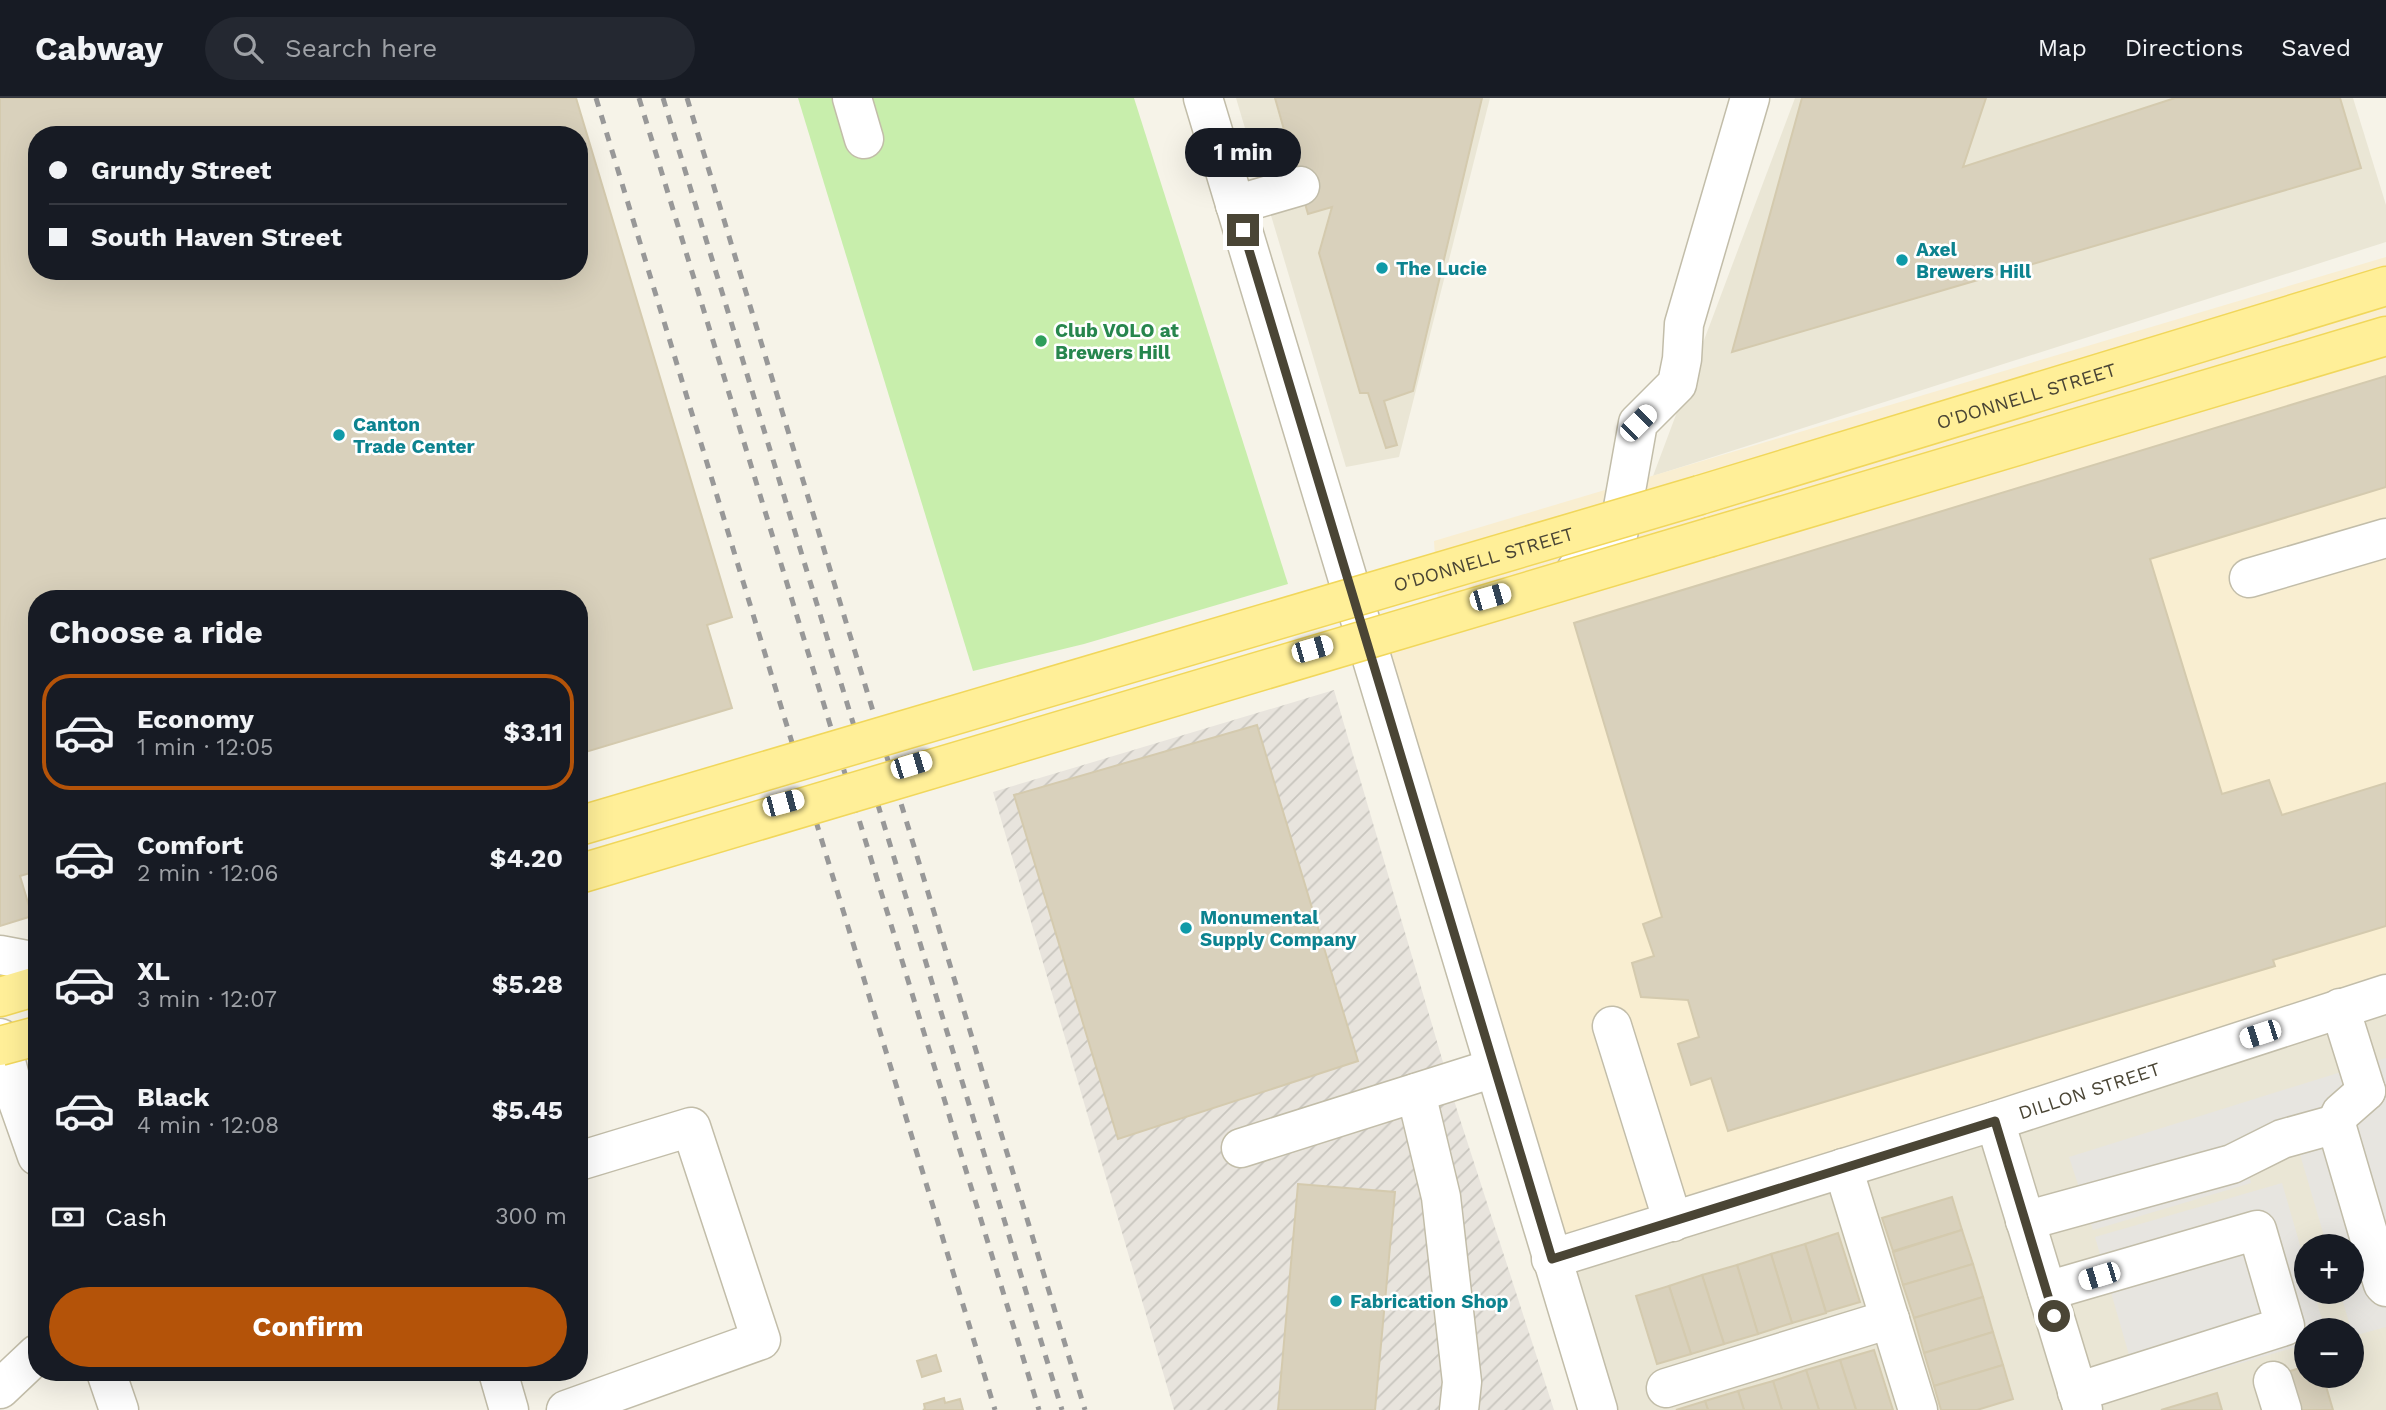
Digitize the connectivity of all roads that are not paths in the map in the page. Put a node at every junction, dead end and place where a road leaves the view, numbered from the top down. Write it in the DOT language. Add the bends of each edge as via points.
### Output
graph roads {
  1 [pos="852,98"];
  2 [pos="1203,98"];
  3 [pos="1750,98"];
  4 [pos="864,139"];
  5 [pos="1300,186"];
  6 [pos="1235,205"];
  7 [pos="2386,286"];
  8 [pos="2386,337"];
  9 [pos="2386,538"];
  10 [pos="2249,578"];
  11 [pos="1364,634"];
  12 [pos="588,823"];
  13 [pos="588,857"];
  14 [pos="588,871"];
  15 [pos="0,955"];
  16 [pos="28,960"];
  17 [pos="28,989"];
  18 [pos="2386,994"];
  19 [pos="0,997"];
  20 [pos="2340,1008"];
  21 [pos="1612,1026"];
  22 [pos="0,1038"];
  23 [pos="28,1038"];
  24 [pos="0,1046"];
  25 [pos="1494,1068"];
  26 [pos="16,1079"];
  27 [pos="1416,1093"];
  28 [pos="2376,1096"];
  29 [pos="1995,1121"];
  30 [pos="28,1123"];
  31 [pos="2336,1124"];
  32 [pos="1241,1148"];
  33 [pos="588,1158"];
  34 [pos="1843,1168"];
  35 [pos="1673,1222"];
  36 [pos="2025,1222"];
  37 [pos="1552,1259"];
  38 [pos="2386,1287"];
  39 [pos="2047,1291"];
  40 [pos="1890,1319"];
  41 [pos="28,1363"];
  42 [pos="109,1381"];
  43 [pos="501,1381"];
  44 [pos="1666,1388"];
  45 [pos="0,1389"];
  46 [pos="2080,1401"];
  47 [pos="118,1410"];
  48 [pos="509,1410"];
  49 [pos="566,1410"];
  50 [pos="1459,1410"];
  51 [pos="1598,1410"];
  52 [pos="1918,1410"];
  1 -- 4 [label="street"];
  2 -- 6 [label="street"];
  3 -- 11 [label="street" via="1684,324 1677,384 1638,423 1614,558"];
  5 -- 6 [label="street"];
  6 -- 11 [label="street"];
  7 -- 12 [label="main road, O'DONNELL STREET, bridge" via="1700,495"];
  8 -- 14 [label="main road, bridge"];
  9 -- 10 [label="street"];
  11 -- 13 [label="street"];
  11 -- 25 [label="street"];
  15 -- 16 [label="street"];
  17 -- 19 [label="main road"];
  18 -- 20 [label="street, DILLON STREET"];
  20 -- 28 [label="street"];
  20 -- 29 [label="street, DILLON STREET"];
  21 -- 35 [label="street"];
  22 -- 26 [label="street"];
  23 -- 24 [label="main road, bridge"];
  25 -- 27 [label="street"];
  25 -- 37 [label="street"];
  26 -- 30 [label="street"];
  27 -- 32 [label="street"];
  27 -- 50 [label="street" via="1441,1197 1462,1382"];
  28 -- 31 [label="street" via="2342,1113"];
  29 -- 34 [label="street, DILLON STREET"];
  29 -- 36 [label="street"];
  31 -- 36 [label="street" via="2282,1139 2232,1164"];
  31 -- 38 [label="street"];
  33 -- 49 [label="street" via="691,1128 761,1340"];
  34 -- 35 [label="street, DILLON STREET"];
  34 -- 40 [label="street"];
  35 -- 37 [label="street, DILLON STREET"];
  36 -- 39 [label="street"];
  37 -- 51 [label="street"];
  39 -- 46 [label="street"];
  39 -- 46 [label="street" via="2257,1230 2285,1326"];
  40 -- 44 [label="street"];
  40 -- 52 [label="street"];
  41 -- 45 [label="street"];
  42 -- 47 [label="street"];
  43 -- 48 [label="street"];
}
